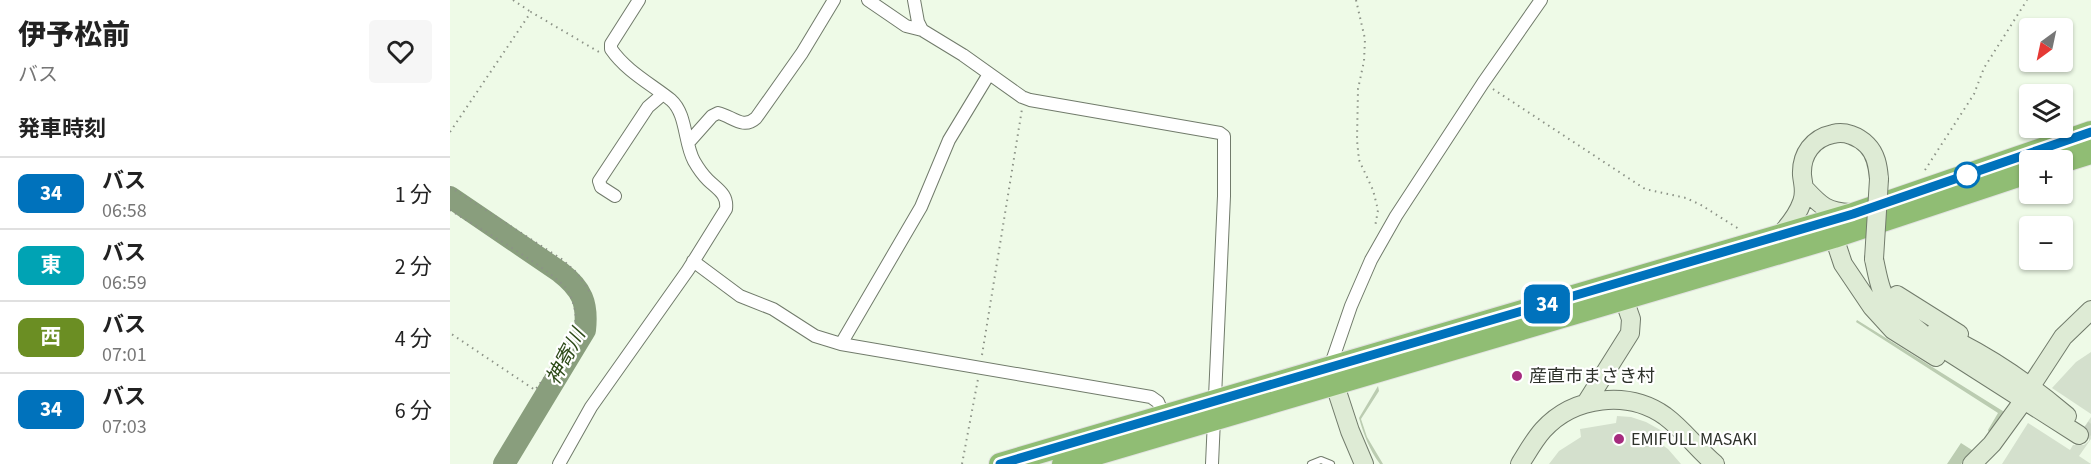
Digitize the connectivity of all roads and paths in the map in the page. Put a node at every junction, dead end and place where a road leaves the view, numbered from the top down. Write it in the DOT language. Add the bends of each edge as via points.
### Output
graph roads {
  1 [pos="513,0"];
  2 [pos="639,0"];
  3 [pos="834,0"];
  4 [pos="868,0"];
  5 [pos="914,0"];
  6 [pos="1356,0"];
  7 [pos="1541,0"];
  8 [pos="2027,0"];
  9 [pos="531,12"];
  10 [pos="921,30"];
  11 [pos="611,49"];
  12 [pos="989,74"];
  13 [pos="1483,83"];
  14 [pos="662,95"];
  15 [pos="1024,98"];
  16 [pos="450,132"];
  17 [pos="2091,132"];
  18 [pos="688,142"];
  19 [pos="2091,153"];
  20 [pos="2073,159"];
  21 [pos="1925,170"];
  22 [pos="2019,176"];
  23 [pos="450,187"];
  24 [pos="1806,190"];
  25 [pos="615,196"];
  26 [pos="450,210"];
  27 [pos="1853,214"];
  28 [pos="1739,229"];
  29 [pos="1375,231"];
  30 [pos="1782,233"];
  31 [pos="1834,237"];
  32 [pos="693,261"];
  33 [pos="591,294"];
  34 [pos="1897,295"];
  35 [pos="1624,299"];
  36 [pos="2091,310"];
  37 [pos="1915,326"];
  38 [pos="450,333"];
  39 [pos="1943,338"];
  40 [pos="841,344"];
  41 [pos="980,368"];
  42 [pos="1332,375"];
  43 [pos="2008,380"];
  44 [pos="2027,393"];
  45 [pos="1586,403"];
  46 [pos="1214,409"];
  47 [pos="1167,423"];
  48 [pos="2085,437"];
  49 [pos="559,464"];
  50 [pos="962,464"];
  51 [pos="1000,464"];
  52 [pos="1063,464"];
  53 [pos="1212,464"];
  54 [pos="1311,464"];
  55 [pos="1331,464"];
  56 [pos="1364,464"];
  57 [pos="1520,464"];
  58 [pos="1715,464"];
  59 [pos="1972,464"];
  1 -- 9 [label="path"];
  2 -- 11 [label="street"];
  3 -- 18 [label="street" via="756,118 744,124 718,113"];
  4 -- 10 [label="street" via="906,26"];
  5 -- 10 [label="street"];
  6 -- 29 [label="path" via="1365,39 1358,88 1357,140 1359,160 1378,210"];
  7 -- 13 [label="street"];
  8 -- 21 [label="path"];
  9 -- 11 [label="path" via="599,52"];
  9 -- 16 [label="path"];
  10 -- 12 [label="street"];
  11 -- 14 [label="street"];
  12 -- 15 [label="street"];
  12 -- 40 [label="street" via="949,140 921,207"];
  13 -- 28 [label="path" via="1645,189 1686,198"];
  13 -- 42 [label="street" via="1371,260 1350,306"];
  14 -- 18 [label="street" via="678,109"];
  14 -- 25 [label="street" via="648,107 599,181 601,187"];
  15 -- 41 [label="path"];
  15 -- 46 [label="street" via="1224,136"];
  17 -- 27 [label="highway"];
  18 -- 32 [label="street" via="698,167 727,201 726,209"];
  19 -- 20 [label="highway"];
  22 -- 31 [label="highway"];
  23 -- 33 [label="path" via="563,260"];
  24 -- 27 [label="street" via="1831,212"];
  24 -- 30 [label="street" via="1799,209"];
  24 -- 37 [label="street, bridge" via="1802,164 1806,153 1822,136 1839,132 1855,135 1867,145 1876,157 1879,179 1874,259 1884,296 1892,308"];
  26 -- 38 [label="path" via="568,290 576,320 564,350 535,390"];
  27 -- 30 [label="highway"];
  30 -- 42 [label="highway"];
  31 -- 35 [label="highway"];
  31 -- 43 [label="street" via="1843,264 1893,330 1976,381"];
  32 -- 40 [label="street" via="740,296 773,309 815,336"];
  32 -- 49 [label="street" via="591,407"];
  34 -- 43 [label="street" via="1971,342"];
  35 -- 42 [label="highway"];
  35 -- 45 [label="street" via="1630,333"];
  36 -- 44 [label="street" via="2063,337"];
  37 -- 39 [label="street"];
  37 -- 43 [label="street" via="1927,338"];
  39 -- 43 [label="street" via="1958,342"];
  39 -- 44 [label="street"];
  40 -- 41 [label="street"];
  41 -- 47 [label="street" via="1151,397 1158,402"];
  41 -- 50 [label="path"];
  42 -- 46 [label="highway"];
  42 -- 56 [label="street"];
  43 -- 44 [label="street"];
  44 -- 48 [label="street"];
  44 -- 59 [label="street" via="1992,444"];
  45 -- 57 [label="street" via="1555,419"];
  45 -- 58 [label="street" via="1617,400 1650,408 1677,426"];
  46 -- 47 [label="highway"];
  46 -- 53 [label="street"];
  47 -- 51 [label="highway"];
  47 -- 52 [label="highway"];
  54 -- 55 [label="lane" via="1321,460"];
}
